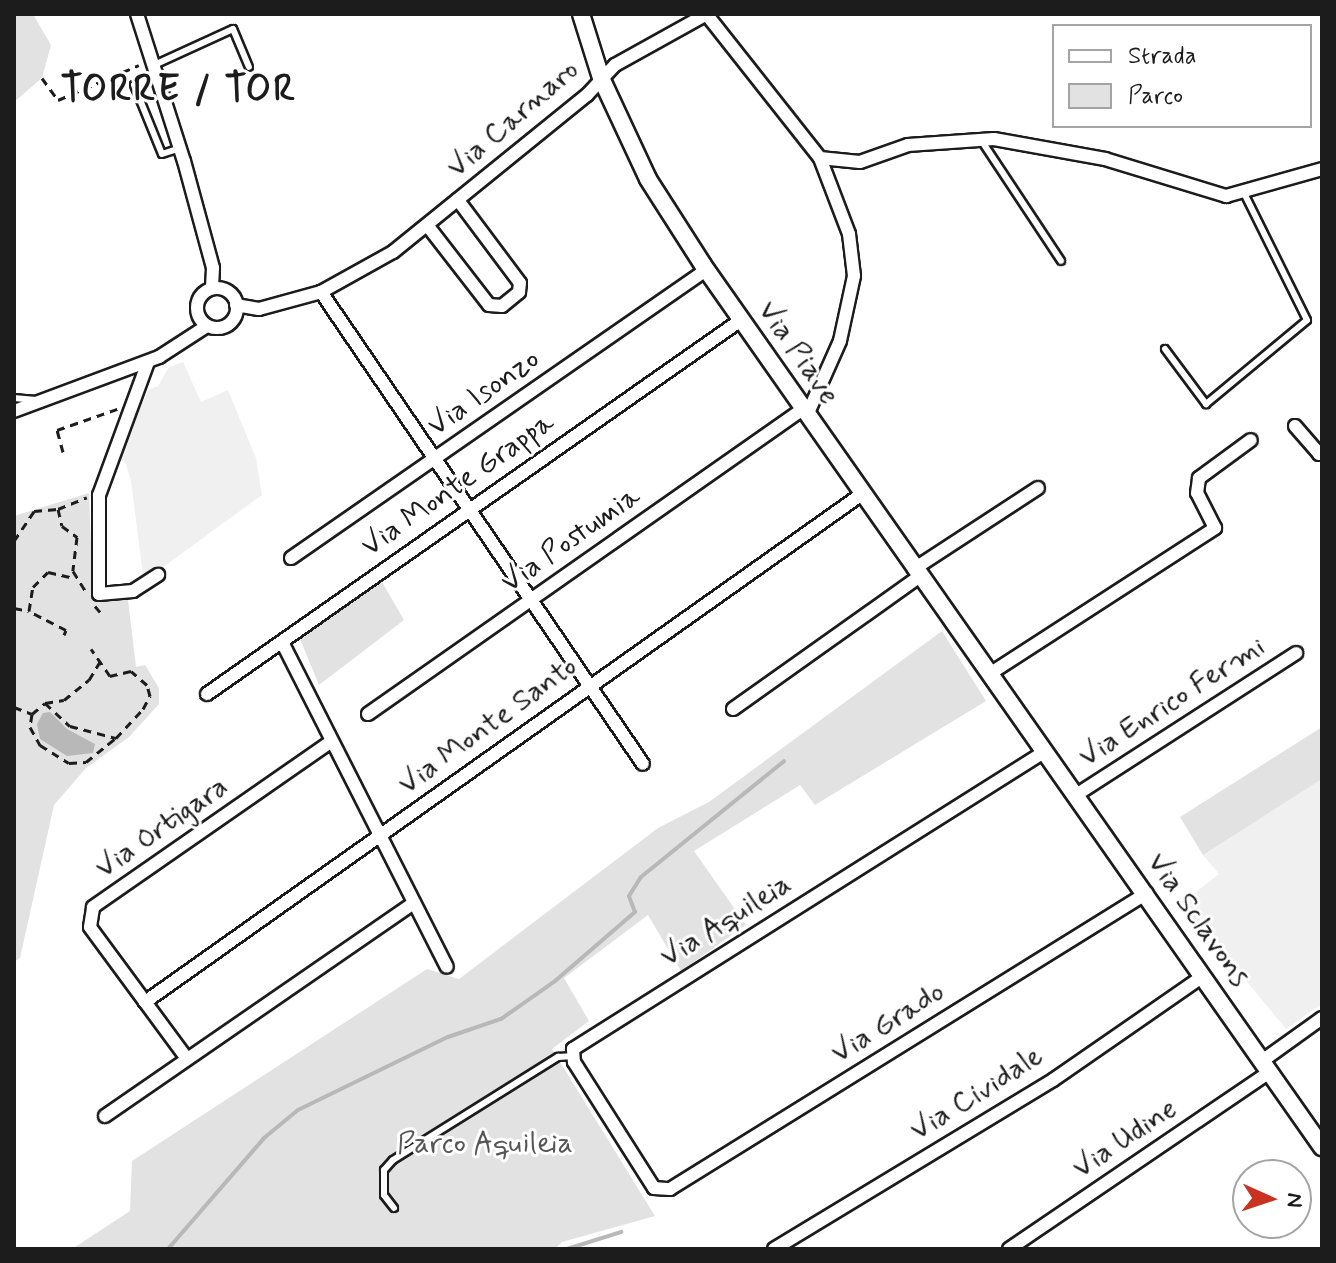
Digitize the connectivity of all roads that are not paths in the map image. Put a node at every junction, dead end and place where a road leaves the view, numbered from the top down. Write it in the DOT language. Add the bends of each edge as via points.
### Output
graph roads {
  1 [pos="137,14"];
  2 [pos="581,14"];
  3 [pos="707,14"];
  4 [pos="249,67"];
  5 [pos="152,68"];
  6 [pos="601,78"];
  7 [pos="981,140"];
  8 [pos="180,148"];
  9 [pos="820,158"];
  10 [pos="1322,169"];
  11 [pos="1243,191"];
  12 [pos="458,200"];
  13 [pos="427,225"];
  14 [pos="1061,261"];
  15 [pos="706,270"];
  16 [pos="212,288"];
  17 [pos="321,292"];
  18 [pos="236,305"];
  19 [pos="741,320"];
  20 [pos="207,326"];
  21 [pos="1165,349"];
  22 [pos="148,362"];
  23 [pos="14,398"];
  24 [pos="42,401"];
  25 [pos="14,411"];
  26 [pos="805,412"];
  27 [pos="1295,426"];
  28 [pos="1251,440"];
  29 [pos="1322,451"];
  30 [pos="435,459"];
  31 [pos="1038,488"];
  32 [pos="862,494"];
  33 [pos="467,510"];
  34 [pos="291,558"];
  35 [pos="917,573"];
  36 [pos="158,575"];
  37 [pos="530,601"];
  38 [pos="282,642"];
  39 [pos="1296,653"];
  40 [pos="991,673"];
  41 [pos="589,686"];
  42 [pos="207,694"];
  43 [pos="733,709"];
  44 [pos="368,714"];
  45 [pos="1026,726"];
  46 [pos="330,742"];
  47 [pos="1044,752"];
  48 [pos="643,764"];
  49 [pos="1076,795"];
  50 [pos="379,836"];
  51 [pos="1147,893"];
  52 [pos="414,903"];
  53 [pos="447,967"];
  54 [pos="1202,977"];
  55 [pos="145,1002"];
  56 [pos="1322,1018"];
  57 [pos="185,1056"];
  58 [pos="574,1056"];
  59 [pos="1265,1067"];
  60 [pos="105,1116"];
  61 [pos="1322,1147"];
  62 [pos="394,1208"];
  63 [pos="774,1249"];
  64 [pos="1009,1249"];
  1 -- 5 [label="street"];
  2 -- 6 [label="street, Via Piave"];
  3 -- 6 [label="street, Via Carnaro"];
  3 -- 9 [label="street"];
  4 -- 5 [label="lane" via="233,29"];
  5 -- 8 [label="street"];
  5 -- 8 [label="lane" via="134,85 162,154"];
  6 -- 12 [label="street, Via Carnaro"];
  6 -- 15 [label="street, Via Piave" via="648,179"];
  7 -- 9 [label="street" via="908,145 860,162"];
  7 -- 11 [label="street" via="1105,159 1226,196"];
  7 -- 14 [label="lane"];
  8 -- 16 [label="street" via="213,268"];
  9 -- 26 [label="street" via="849,234 854,276 840,341"];
  10 -- 11 [label="street"];
  11 -- 21 [label="lane" via="1307,320 1206,404"];
  12 -- 13 [label="street, Via Carnaro"];
  12 -- 13 [label="street, Via Carnaro" via="520,283 517,295 502,306 489,305"];
  13 -- 17 [label="street, Via Carnaro" via="393,252"];
  15 -- 19 [label="street, Via Piave"];
  15 -- 30 [label="street, Via Isonzo"];
  16 -- 18 [label="street" via="228,291"];
  16 -- 20 [label="street" via="197,305"];
  17 -- 18 [label="street, Via Carnaro" via="259,309"];
  17 -- 30 [label="street"];
  18 -- 20 [label="street" via="228,324"];
  19 -- 26 [label="street, Via Piave"];
  19 -- 33 [label="street, Via Monte Grappa"];
  20 -- 22 [label="street"];
  22 -- 24 [label="street"];
  22 -- 36 [label="street" via="99,495 99,594 133,591"];
  23 -- 24 [label="lane"];
  24 -- 25 [label="street"];
  26 -- 32 [label="street, Via Piave"];
  26 -- 37 [label="street, Via Postumia"];
  27 -- 29 [label="street" via="1319,454"];
  28 -- 40 [label="street" via="1199,478 1197,493 1215,528"];
  30 -- 33 [label="street"];
  30 -- 34 [label="street, Via Isonzo"];
  31 -- 35 [label="street"];
  32 -- 35 [label="street, Via Piave"];
  32 -- 41 [label="street, Via Monte Santo"];
  33 -- 37 [label="street"];
  33 -- 38 [label="street, Via Monte Grappa"];
  35 -- 40 [label="street, Via Piave"];
  35 -- 43 [label="street"];
  37 -- 41 [label="street"];
  37 -- 44 [label="street, Via Postumia"];
  38 -- 42 [label="street, Via Monte Grappa"];
  38 -- 46 [label="street"];
  39 -- 49 [label="street, Via Enrico Fermi"];
  40 -- 45 [label="street, Via Piave"];
  41 -- 48 [label="street"];
  41 -- 50 [label="street, Via Monte Santo"];
  45 -- 47 [label="street, Via Sclavons"];
  46 -- 50 [label="street"];
  46 -- 55 [label="street, Via Ortigara" via="93,907 90,927"];
  47 -- 49 [label="street, Via Sclavons"];
  47 -- 58 [label="street, Via Aquileia" via="573,1049"];
  49 -- 51 [label="street, Via Sclavons"];
  50 -- 52 [label="street"];
  50 -- 55 [label="street, Via Monte Santo"];
  51 -- 54 [label="street, Via Sclavons"];
  51 -- 58 [label="street, Via Grado" via="670,1189 654,1188"];
  52 -- 53 [label="street"];
  52 -- 57 [label="street"];
  54 -- 59 [label="street, Via Sclavons"];
  54 -- 63 [label="street, Via Cividale" via="1053,1080"];
  55 -- 57 [label="street, Via Ortigara"];
  56 -- 59 [label="street, Via Udine"];
  57 -- 60 [label="street"];
  58 -- 62 [label="lane" via="558,1057 393,1160 384,1170 384,1195"];
  59 -- 61 [label="street, Via Sclavons"];
  59 -- 64 [label="street, Via Udine"];
}
